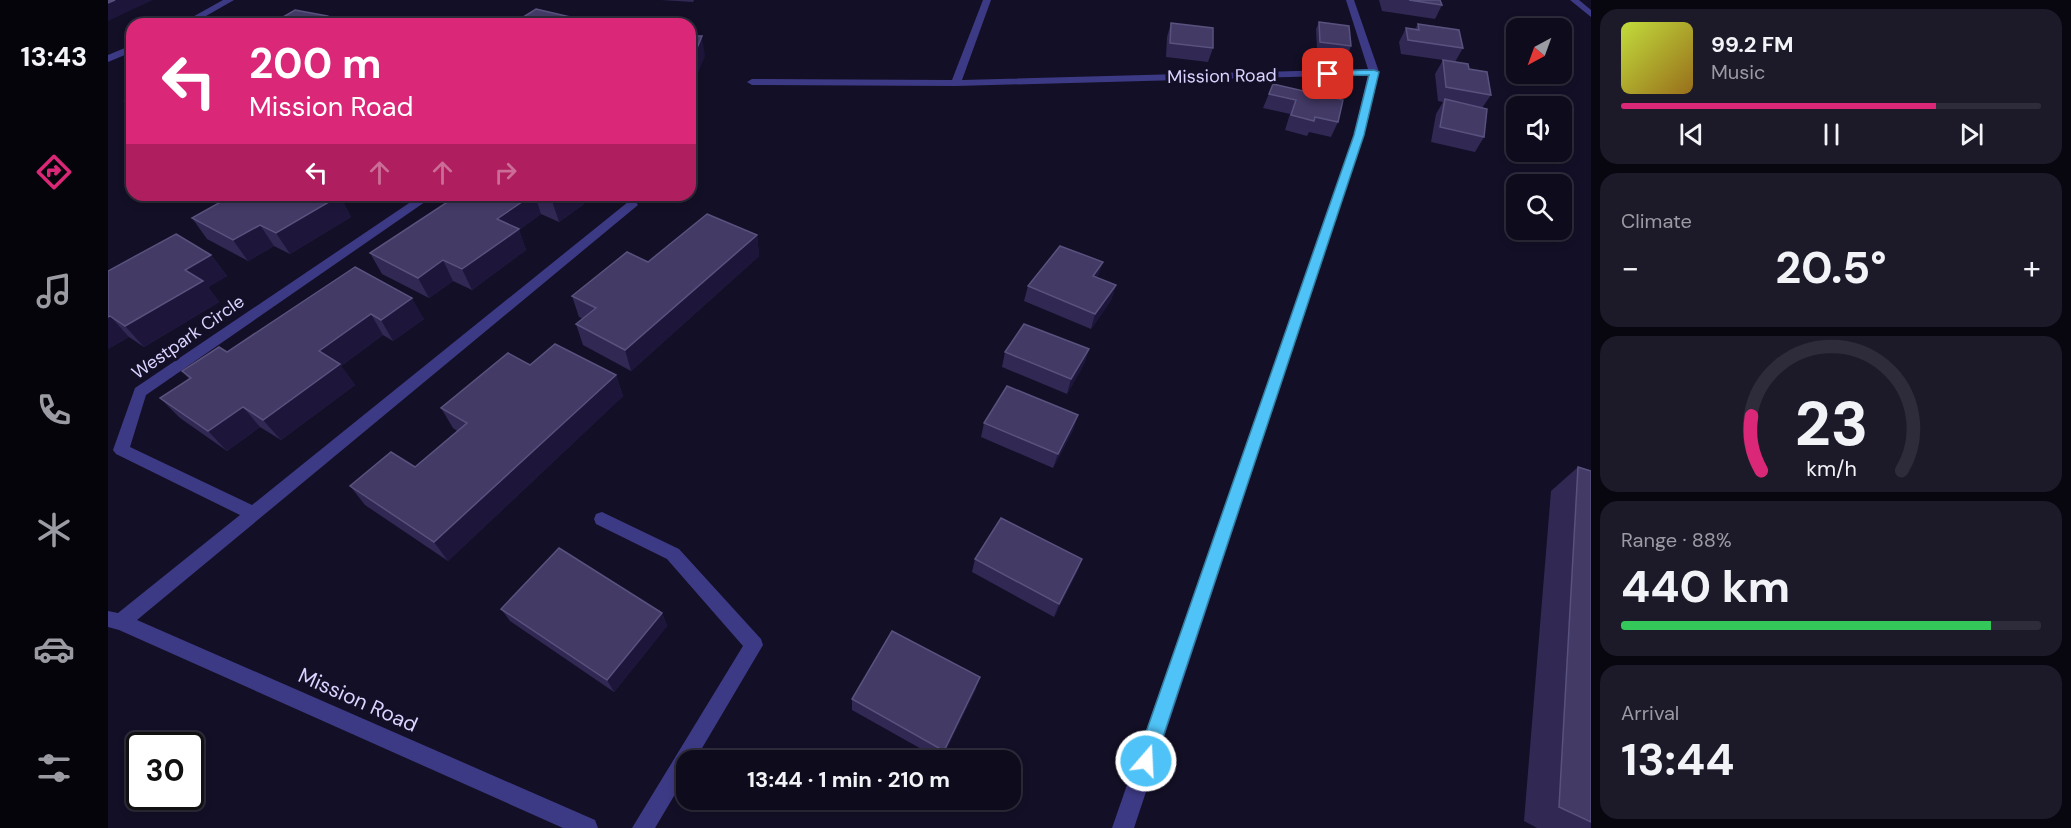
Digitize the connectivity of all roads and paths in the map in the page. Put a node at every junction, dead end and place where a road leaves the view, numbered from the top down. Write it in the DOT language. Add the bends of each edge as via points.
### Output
graph roads {
  1 [pos="230,0"];
  2 [pos="987,0"];
  3 [pos="1350,0"];
  4 [pos="1574,0"];
  5 [pos="1591,14"];
  6 [pos="196,18"];
  7 [pos="126,51"];
  8 [pos="108,59"];
  9 [pos="1374,72"];
  10 [pos="752,82"];
  11 [pos="956,83"];
  12 [pos="420,201"];
  13 [pos="632,205"];
  14 [pos="254,514"];
  15 [pos="602,519"];
  16 [pos="115,621"];
  17 [pos="587,828"];
  18 [pos="643,828"];
  19 [pos="1123,828"];
  1 -- 6 [label="street"];
  2 -- 11 [label="street"];
  3 -- 9 [label="street"];
  4 -- 5 [label="street"];
  7 -- 8 [label="street"];
  9 -- 11 [label="street, Mission Road"];
  9 -- 19 [label="street" via="1359,135"];
  10 -- 11 [label="street, Mission Road"];
  12 -- 14 [label="street, Westpark Circle" via="140,392 121,450"];
  13 -- 14 [label="street"];
  14 -- 16 [label="street"];
  15 -- 18 [label="street" via="673,554 754,645"];
  16 -- 17 [label="street, Mission Road"];
}
